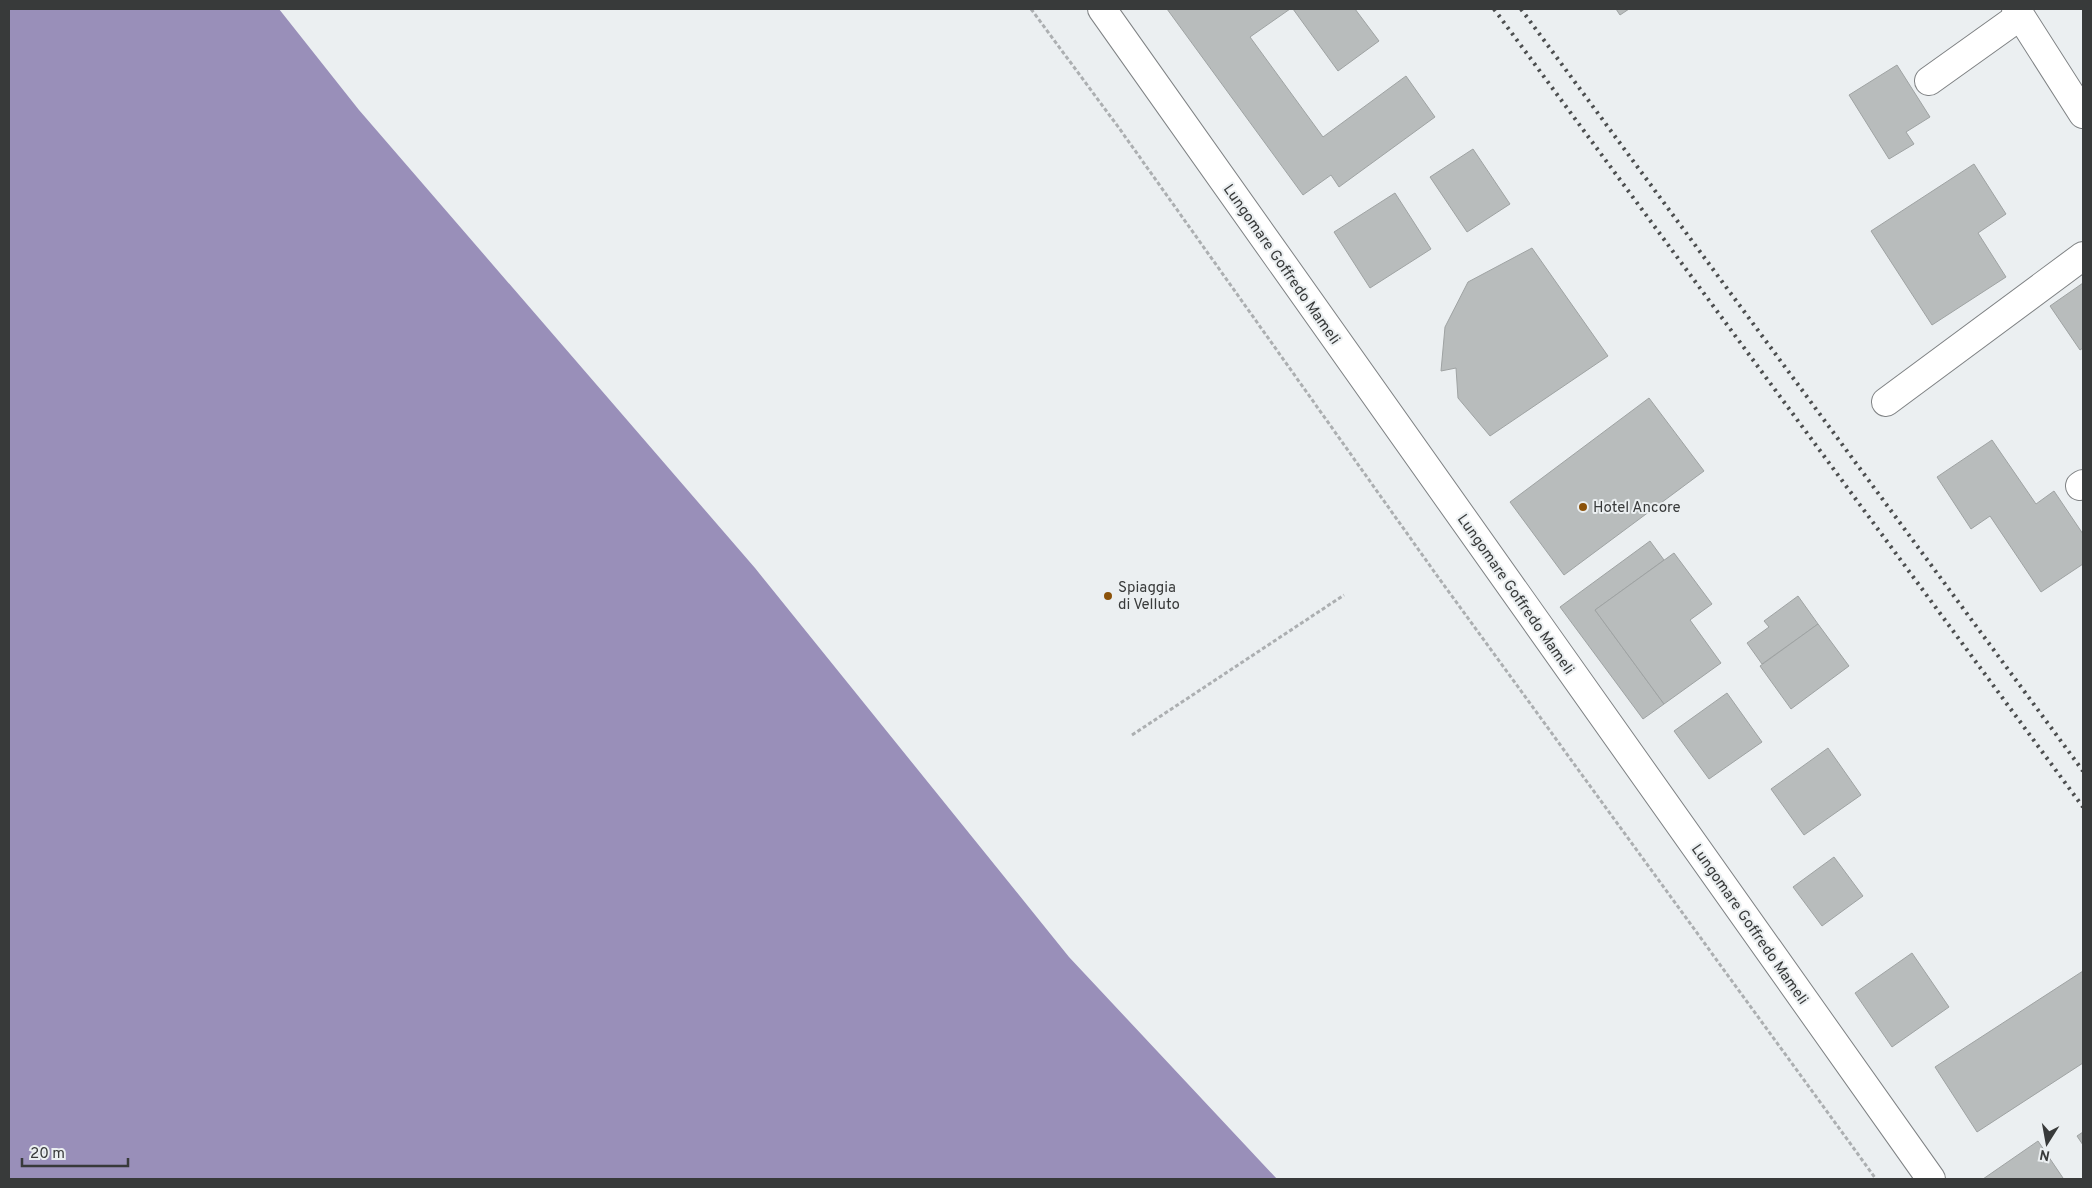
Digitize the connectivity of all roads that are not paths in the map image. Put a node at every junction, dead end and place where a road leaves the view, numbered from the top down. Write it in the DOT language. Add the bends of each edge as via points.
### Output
graph roads {
  1 [pos="1102,9"];
  2 [pos="2018,12"];
  3 [pos="1929,81"];
  4 [pos="2083,114"];
  5 [pos="2083,256"];
  6 [pos="1886,402"];
  7 [pos="1931,1179"];
  1 -- 7 [label="street, Lungomare Goffredo Mameli"];
  2 -- 3 [label="street"];
  2 -- 4 [label="street"];
  5 -- 6 [label="street"];
}
